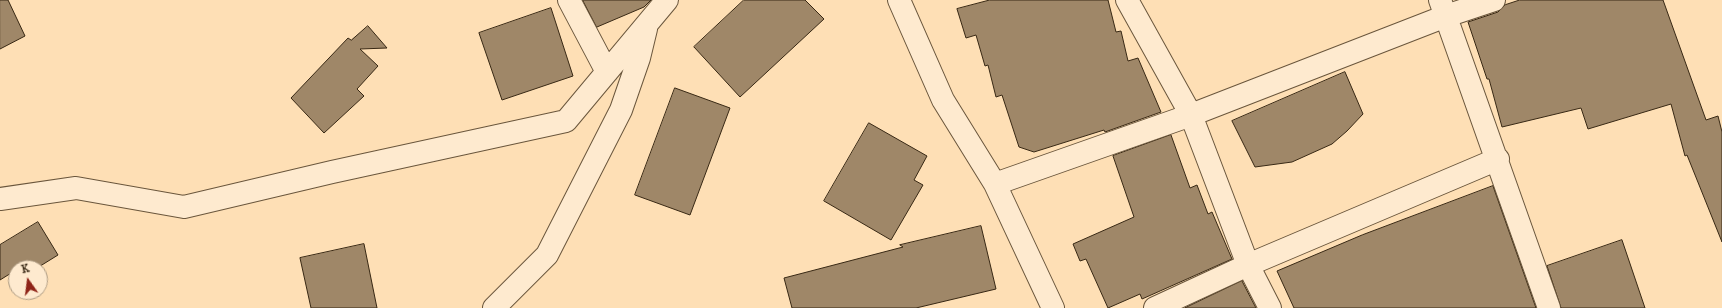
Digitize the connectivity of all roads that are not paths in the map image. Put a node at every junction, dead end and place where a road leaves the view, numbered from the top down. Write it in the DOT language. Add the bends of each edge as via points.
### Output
graph roads {
  1 [pos="569,0"];
  2 [pos="667,0"];
  3 [pos="899,0"];
  4 [pos="1127,0"];
  5 [pos="1494,0"];
  6 [pos="1443,8"];
  7 [pos="647,24"];
  8 [pos="607,72"];
  9 [pos="1191,115"];
  10 [pos="1498,159"];
  11 [pos="995,184"];
  12 [pos="0,199"];
  13 [pos="1248,265"];
  14 [pos="494,308"];
  15 [pos="1053,308"];
  16 [pos="1154,308"];
  17 [pos="1270,308"];
  18 [pos="1549,308"];
  1 -- 8 [label="street"];
  2 -- 7 [label="street"];
  3 -- 11 [label="street" via="943,100"];
  4 -- 9 [label="street"];
  5 -- 6 [label="street"];
  6 -- 9 [label="street"];
  6 -- 10 [label="street"];
  7 -- 8 [label="street"];
  7 -- 14 [label="street" via="639,58 621,110 547,255"];
  8 -- 12 [label="street" via="566,121 184,207 76,188"];
  9 -- 11 [label="street"];
  9 -- 13 [label="street"];
  10 -- 13 [label="street"];
  10 -- 18 [label="street"];
  11 -- 15 [label="street"];
  13 -- 16 [label="street"];
  13 -- 17 [label="street"];
}
